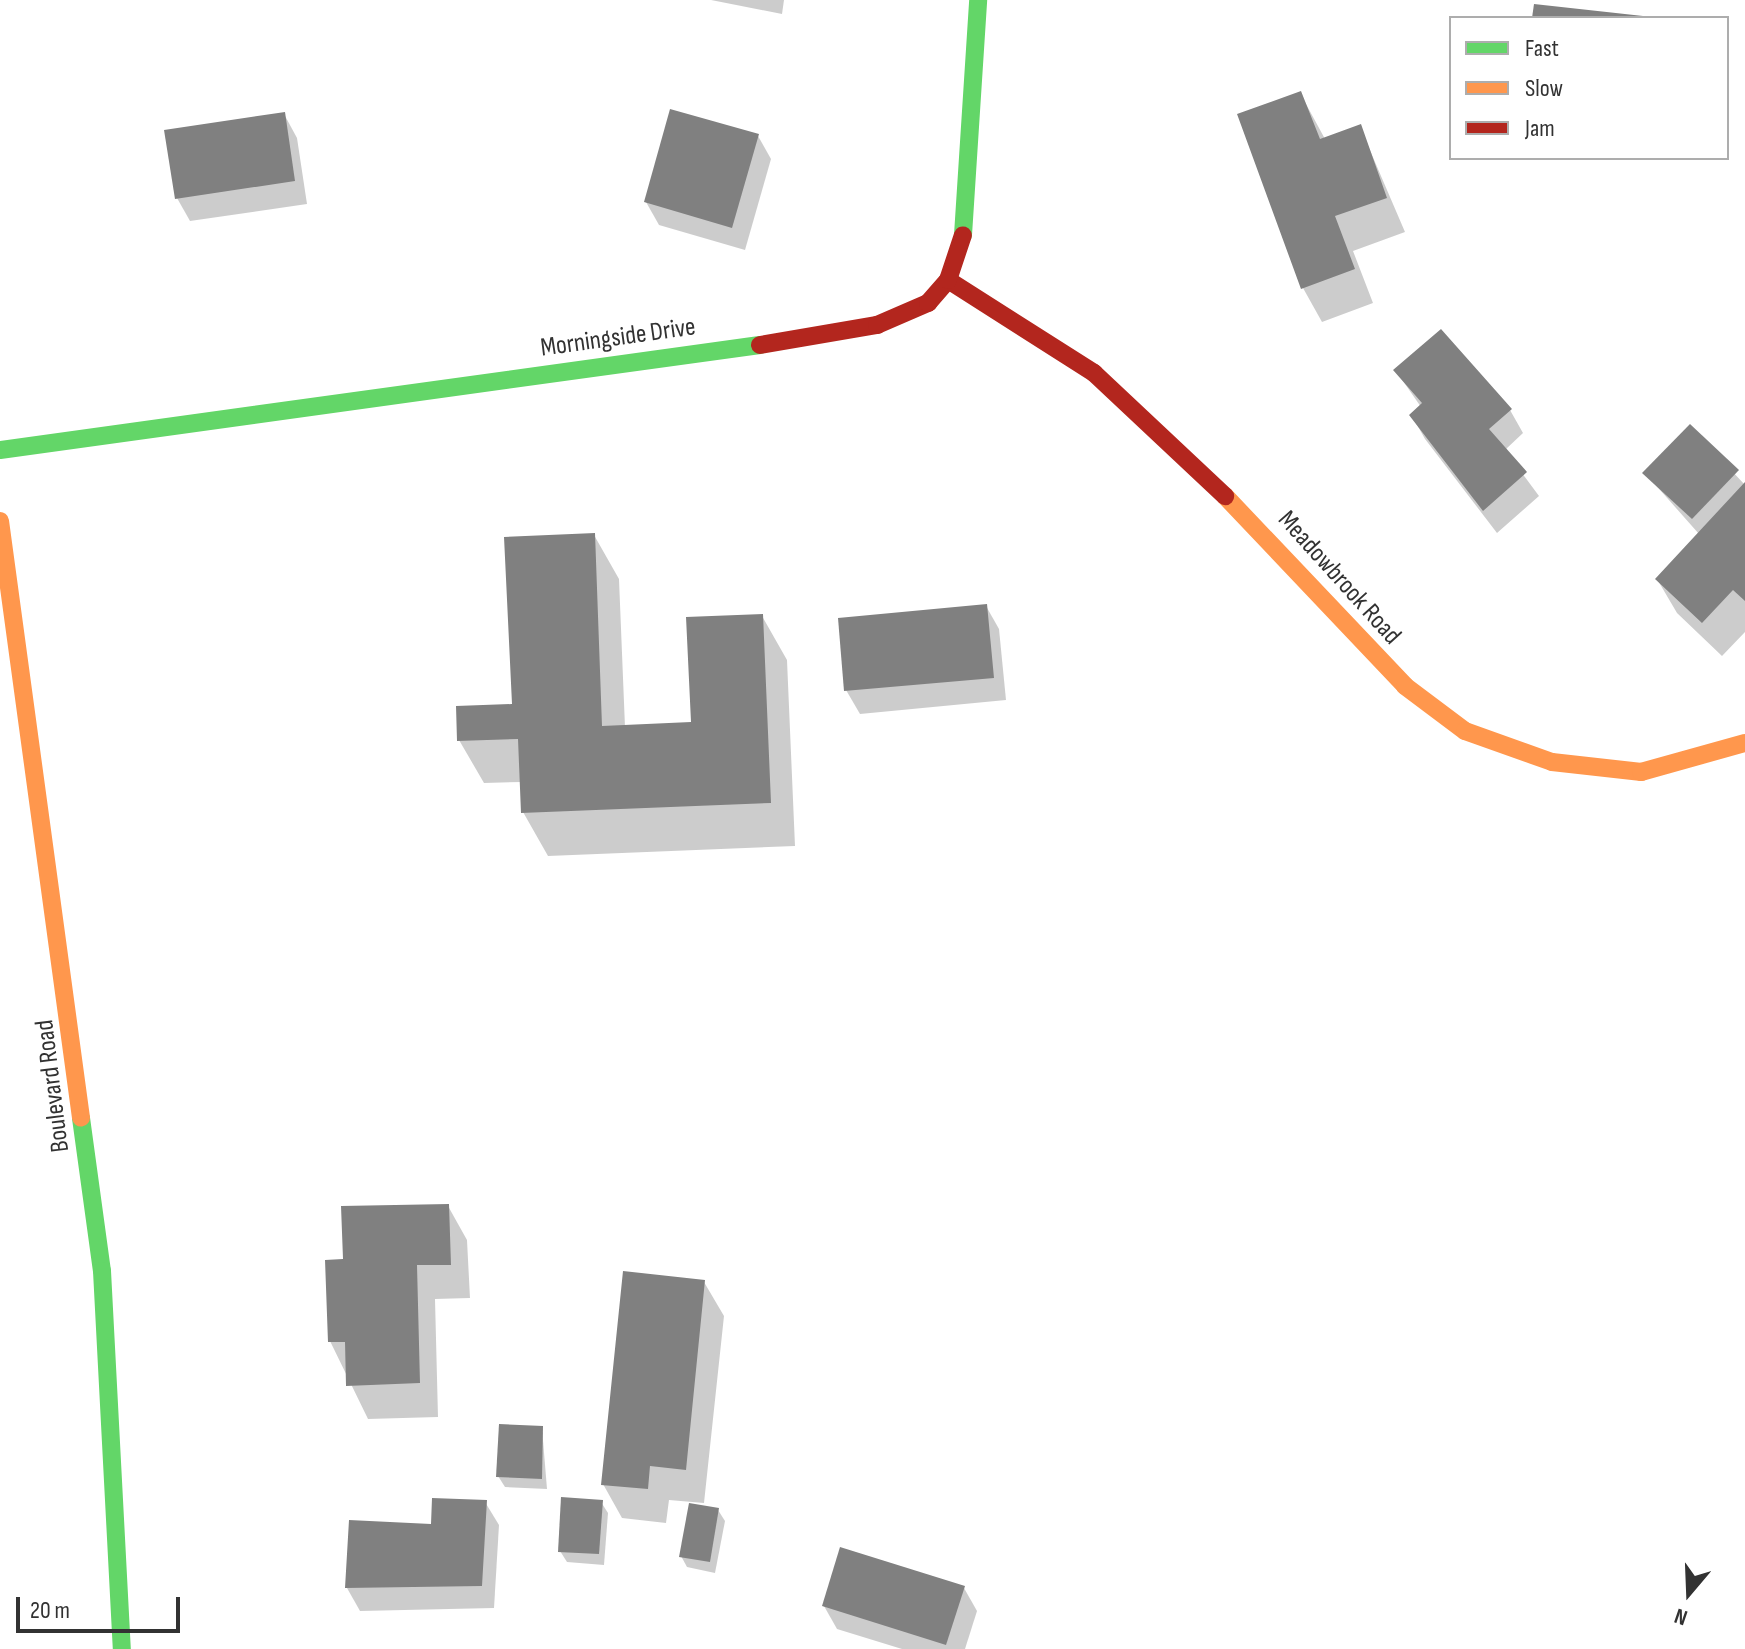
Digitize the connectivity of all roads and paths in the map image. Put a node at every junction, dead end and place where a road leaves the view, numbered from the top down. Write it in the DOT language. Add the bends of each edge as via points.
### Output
graph roads {
  1 [pos="978,0"];
  2 [pos="948,280"];
  3 [pos="0,450"];
  4 [pos="0,521"];
  5 [pos="1745,743"];
  6 [pos="122,1649"];
  1 -- 2 [label="street, Morningside Drive" via="966,227"];
  2 -- 3 [label="street, Morningside Drive" via="928,303 877,325"];
  2 -- 5 [label="street, Meadowbrook Road" via="1094,373 1267,535 1396,677 1465,731 1552,762 1641,772"];
  4 -- 6 [label="street, Boulevard Road" via="102,1271"];
}
